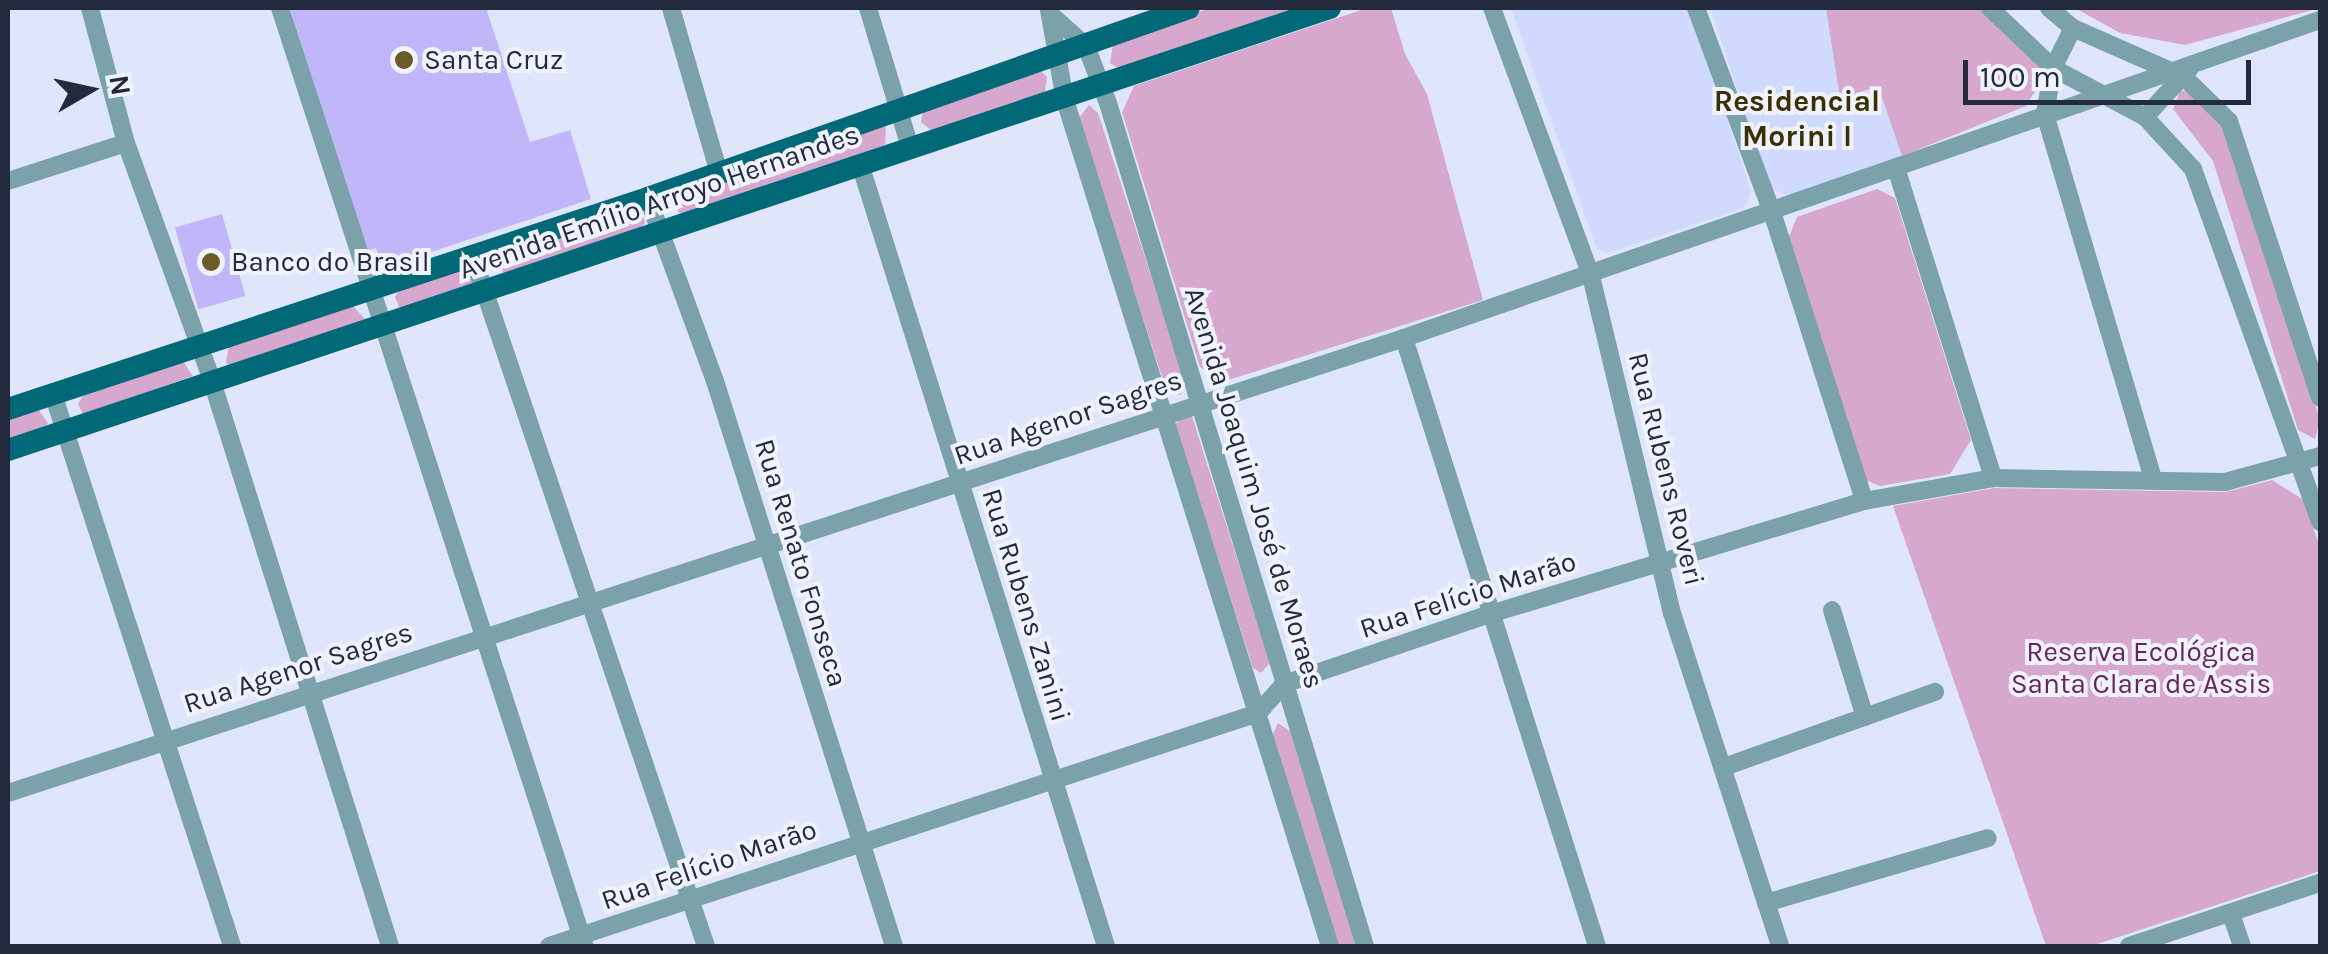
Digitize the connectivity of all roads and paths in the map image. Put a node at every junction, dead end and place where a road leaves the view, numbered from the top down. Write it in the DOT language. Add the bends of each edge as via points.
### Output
graph roads {
  1 [pos="90,8"];
  2 [pos="280,8"];
  3 [pos="672,8"];
  4 [pos="868,8"];
  5 [pos="1190,8"];
  6 [pos="1330,8"];
  7 [pos="1492,8"];
  8 [pos="1696,8"];
  9 [pos="1990,8"];
  10 [pos="2049,8"];
  11 [pos="1049,11"];
  12 [pos="2320,20"];
  13 [pos="2073,28"];
  14 [pos="1086,46"];
  15 [pos="1054,58"];
  16 [pos="2054,68"];
  17 [pos="2176,72"];
  18 [pos="1102,85"];
  19 [pos="2105,96"];
  20 [pos="1064,100"];
  21 [pos="897,110"];
  22 [pos="2045,114"];
  23 [pos="2145,117"];
  24 [pos="126,143"];
  25 [pos="910,147"];
  26 [pos="860,164"];
  27 [pos="718,170"];
  28 [pos="1897,171"];
  29 [pos="8,181"];
  30 [pos="648,198"];
  31 [pos="1772,215"];
  32 [pos="660,234"];
  33 [pos="472,254"];
  34 [pos="1591,276"];
  35 [pos="369,289"];
  36 [pos="486,294"];
  37 [pos="382,328"];
  38 [pos="1404,338"];
  39 [pos="197,346"];
  40 [pos="213,385"];
  41 [pos="53,394"];
  42 [pos="2320,397"];
  43 [pos="1200,401"];
  44 [pos="8,409"];
  45 [pos="1163,412"];
  46 [pos="66,430"];
  47 [pos="8,450"];
  48 [pos="2320,456"];
  49 [pos="2299,462"];
  50 [pos="1993,478"];
  51 [pos="2153,478"];
  52 [pos="960,484"];
  53 [pos="1864,500"];
  54 [pos="2320,522"];
  55 [pos="767,544"];
  56 [pos="1660,564"];
  57 [pos="593,600"];
  58 [pos="1832,610"];
  59 [pos="1490,614"];
  60 [pos="487,635"];
  61 [pos="1284,684"];
  62 [pos="1934,692"];
  63 [pos="313,694"];
  64 [pos="1258,713"];
  65 [pos="1865,717"];
  66 [pos="169,739"];
  67 [pos="1724,766"];
  68 [pos="1053,781"];
  69 [pos="8,793"];
  70 [pos="1988,838"];
  71 [pos="860,843"];
  72 [pos="2320,884"];
  73 [pos="690,900"];
  74 [pos="1766,903"];
  75 [pos="2230,914"];
  76 [pos="583,941"];
  77 [pos="232,946"];
  78 [pos="390,946"];
  79 [pos="549,946"];
  80 [pos="706,946"];
  81 [pos="894,946"];
  82 [pos="1106,946"];
  83 [pos="1330,946"];
  84 [pos="1366,946"];
  85 [pos="1597,946"];
  86 [pos="1780,946"];
  87 [pos="2129,946"];
  88 [pos="2242,946"];
  1 -- 24 [label="street"];
  2 -- 35 [label="street"];
  3 -- 27 [label="street"];
  4 -- 21 [label="street"];
  5 -- 14 [label="main road, Avenida Emílio Arroyo Hernandes"];
  6 -- 18 [label="main road, Avenida Emílio Arroyo Hernandes"];
  7 -- 34 [label="street, Rua Rubens Roveri"];
  8 -- 31 [label="street"];
  9 -- 16 [label="street"];
  10 -- 13 [label="street"];
  11 -- 14 [label="street"];
  11 -- 15 [label="street"];
  12 -- 17 [label="street, Rua Agenor Sagres"];
  13 -- 16 [label="street"];
  13 -- 17 [label="street"];
  14 -- 15 [label="main road, Avenida Emílio Arroyo Hernandes"];
  14 -- 18 [label="street, Avenida Joaquim José de Moraes"];
  15 -- 20 [label="street"];
  15 -- 21 [label="main road, Avenida Emílio Arroyo Hernandes"];
  16 -- 19 [label="street"];
  16 -- 22 [label="street"];
  17 -- 19 [label="street, Rua Agenor Sagres"];
  17 -- 23 [label="street"];
  17 -- 42 [label="street" via="2229,121 2242,150"];
  18 -- 20 [label="main road, Avenida Emílio Arroyo Hernandes"];
  18 -- 43 [label="street, Avenida Joaquim José de Moraes"];
  19 -- 22 [label="street, Rua Agenor Sagres"];
  19 -- 23 [label="street"];
  20 -- 25 [label="main road, Avenida Emílio Arroyo Hernandes"];
  20 -- 45 [label="street"];
  21 -- 25 [label="street"];
  21 -- 27 [label="main road, Avenida Emílio Arroyo Hernandes"];
  22 -- 28 [label="street, Rua Agenor Sagres"];
  22 -- 51 [label="street"];
  23 -- 49 [label="street" via="2193,170"];
  24 -- 29 [label="street"];
  24 -- 39 [label="street"];
  25 -- 26 [label="main road, Avenida Emílio Arroyo Hernandes"];
  26 -- 32 [label="main road, Avenida Emílio Arroyo Hernandes"];
  26 -- 52 [label="street, Rua Rubens Zanini"];
  27 -- 30 [label="main road, Avenida Emílio Arroyo Hernandes"];
  28 -- 31 [label="street, Rua Agenor Sagres"];
  28 -- 50 [label="street"];
  30 -- 32 [label="street, Rua Renato Fonseca"];
  30 -- 33 [label="main road, Avenida Emílio Arroyo Hernandes"];
  31 -- 34 [label="street, Rua Agenor Sagres"];
  31 -- 53 [label="street"];
  32 -- 36 [label="main road, Avenida Emílio Arroyo Hernandes"];
  32 -- 55 [label="street, Rua Renato Fonseca"];
  33 -- 35 [label="main road, Avenida Emílio Arroyo Hernandes"];
  33 -- 36 [label="street"];
  34 -- 38 [label="street, Rua Agenor Sagres"];
  34 -- 56 [label="street, Rua Rubens Roveri"];
  35 -- 37 [label="street"];
  35 -- 39 [label="main road, Avenida Emílio Arroyo Hernandes"];
  36 -- 37 [label="main road, Avenida Emílio Arroyo Hernandes"];
  36 -- 57 [label="street"];
  37 -- 40 [label="main road, Avenida Emílio Arroyo Hernandes"];
  37 -- 60 [label="street"];
  38 -- 43 [label="street, Rua Agenor Sagres"];
  38 -- 59 [label="street"];
  39 -- 40 [label="street"];
  39 -- 41 [label="main road, Avenida Emílio Arroyo Hernandes"];
  40 -- 46 [label="main road, Avenida Emílio Arroyo Hernandes"];
  40 -- 63 [label="street"];
  41 -- 44 [label="main road, Avenida Emílio Arroyo Hernandes"];
  41 -- 46 [label="street"];
  43 -- 45 [label="street, Rua Agenor Sagres"];
  43 -- 61 [label="street, Avenida Joaquim José de Moraes"];
  45 -- 52 [label="street, Rua Agenor Sagres"];
  45 -- 64 [label="street"];
  46 -- 47 [label="main road, Avenida Emílio Arroyo Hernandes"];
  46 -- 66 [label="street"];
  48 -- 49 [label="street, Rua Felício Marão"];
  49 -- 51 [label="street, Rua Felício Marão" via="2225,482"];
  49 -- 54 [label="street"];
  50 -- 51 [label="street, Rua Felício Marão"];
  50 -- 53 [label="street, Rua Felício Marão"];
  52 -- 55 [label="street, Rua Agenor Sagres"];
  52 -- 68 [label="street, Rua Rubens Zanini"];
  53 -- 56 [label="street, Rua Felício Marão"];
  55 -- 57 [label="street, Rua Agenor Sagres"];
  55 -- 71 [label="street, Rua Renato Fonseca"];
  56 -- 59 [label="street, Rua Felício Marão"];
  56 -- 67 [label="street, Rua Rubens Roveri"];
  57 -- 60 [label="street, Rua Agenor Sagres"];
  57 -- 73 [label="street"];
  58 -- 65 [label="street"];
  59 -- 61 [label="street, Rua Felício Marão"];
  59 -- 85 [label="street"];
  60 -- 63 [label="street, Rua Agenor Sagres"];
  60 -- 76 [label="street"];
  61 -- 64 [label="street, Rua Felício Marão"];
  61 -- 84 [label="street, Avenida Joaquim José de Moraes"];
  62 -- 65 [label="street"];
  63 -- 66 [label="street, Rua Agenor Sagres"];
  63 -- 78 [label="street"];
  64 -- 68 [label="street, Rua Felício Marão"];
  64 -- 83 [label="street"];
  65 -- 67 [label="street"];
  66 -- 69 [label="street, Rua Agenor Sagres"];
  66 -- 77 [label="street"];
  67 -- 74 [label="street, Rua Rubens Roveri"];
  68 -- 71 [label="street, Rua Felício Marão"];
  68 -- 82 [label="street, Rua Rubens Zanini"];
  70 -- 74 [label="street"];
  71 -- 73 [label="street, Rua Felício Marão"];
  71 -- 81 [label="street, Rua Renato Fonseca"];
  72 -- 75 [label="street"];
  73 -- 76 [label="street, Rua Felício Marão"];
  73 -- 80 [label="street"];
  74 -- 86 [label="street, Rua Rubens Roveri"];
  75 -- 87 [label="street"];
  75 -- 88 [label="street"];
  76 -- 79 [label="street, Rua Felício Marão"];
}
